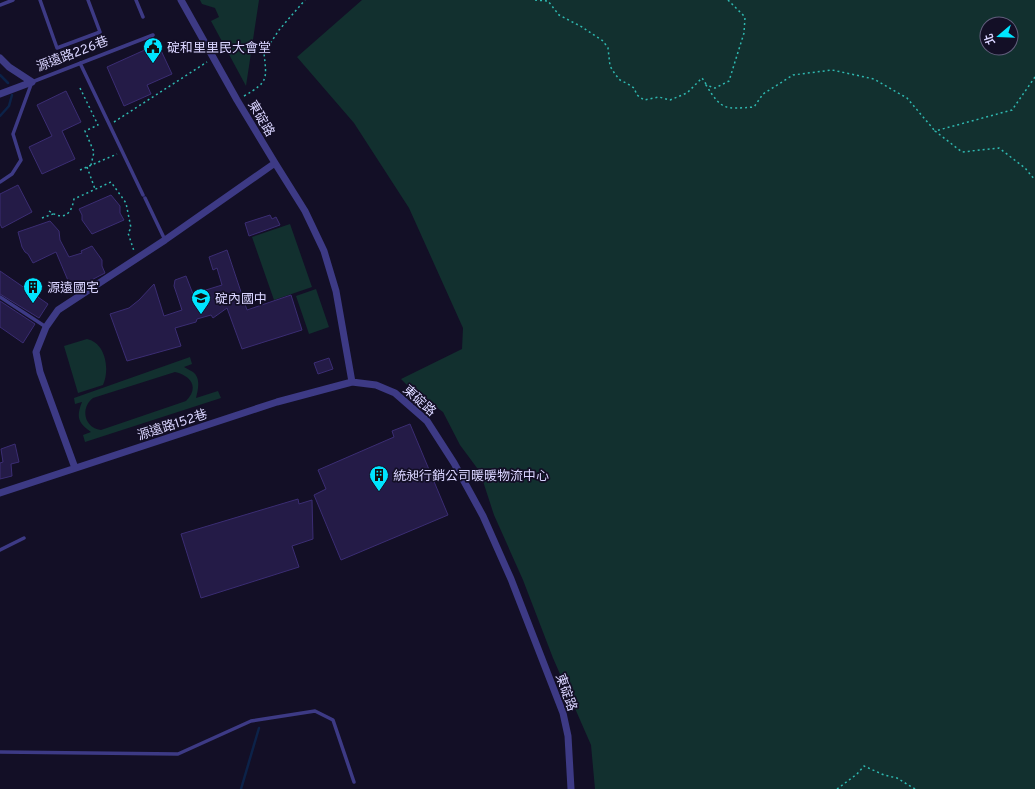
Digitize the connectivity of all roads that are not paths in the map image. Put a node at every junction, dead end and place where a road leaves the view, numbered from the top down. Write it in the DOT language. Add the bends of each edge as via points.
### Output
graph roads {
  1 [pos="13,0"];
  2 [pos="40,0"];
  3 [pos="88,0"];
  4 [pos="136,0"];
  5 [pos="181,0"];
  6 [pos="0,5"];
  7 [pos="143,17"];
  8 [pos="152,36"];
  9 [pos="0,58"];
  10 [pos="80,63"];
  11 [pos="32,82"];
  12 [pos="0,94"];
  13 [pos="275,163"];
  14 [pos="0,182"];
  15 [pos="165,240"];
  16 [pos="0,297"];
  17 [pos="46,327"];
  18 [pos="352,382"];
  19 [pos="74,468"];
  20 [pos="0,493"];
  21 [pos="24,538"];
  22 [pos="0,550"];
  23 [pos="0,752"];
  24 [pos="354,782"];
  25 [pos="571,789"];
  1 -- 6 [label="lane"];
  2 -- 3 [label="lane" via="58,48 100,32"];
  4 -- 7 [label="lane"];
  5 -- 13 [label="street, 東碇路"];
  8 -- 10 [label="lane, 源遠路226巷"];
  9 -- 11 [label="street"];
  10 -- 11 [label="lane, 源遠路226巷"];
  10 -- 15 [label="lane"];
  11 -- 12 [label="street, 源遠路226巷"];
  11 -- 14 [label="lane" via="13,134 21,160 12,174"];
  13 -- 15 [label="street"];
  13 -- 18 [label="street, 東碇路" via="306,211 330,268"];
  15 -- 17 [label="street" via="58,310"];
  16 -- 17 [label="lane"];
  17 -- 19 [label="street" via="36,352 40,372"];
  18 -- 19 [label="street, 源遠路152巷" via="277,402"];
  18 -- 25 [label="street, 東碇路" via="376,385 395,393 427,421 483,516 511,579 563,713 568,736"];
  19 -- 20 [label="street, 源遠路152巷"];
  21 -- 22 [label="lane"];
  23 -- 24 [label="lane" via="178,754 251,721 315,711 333,720"];
}
